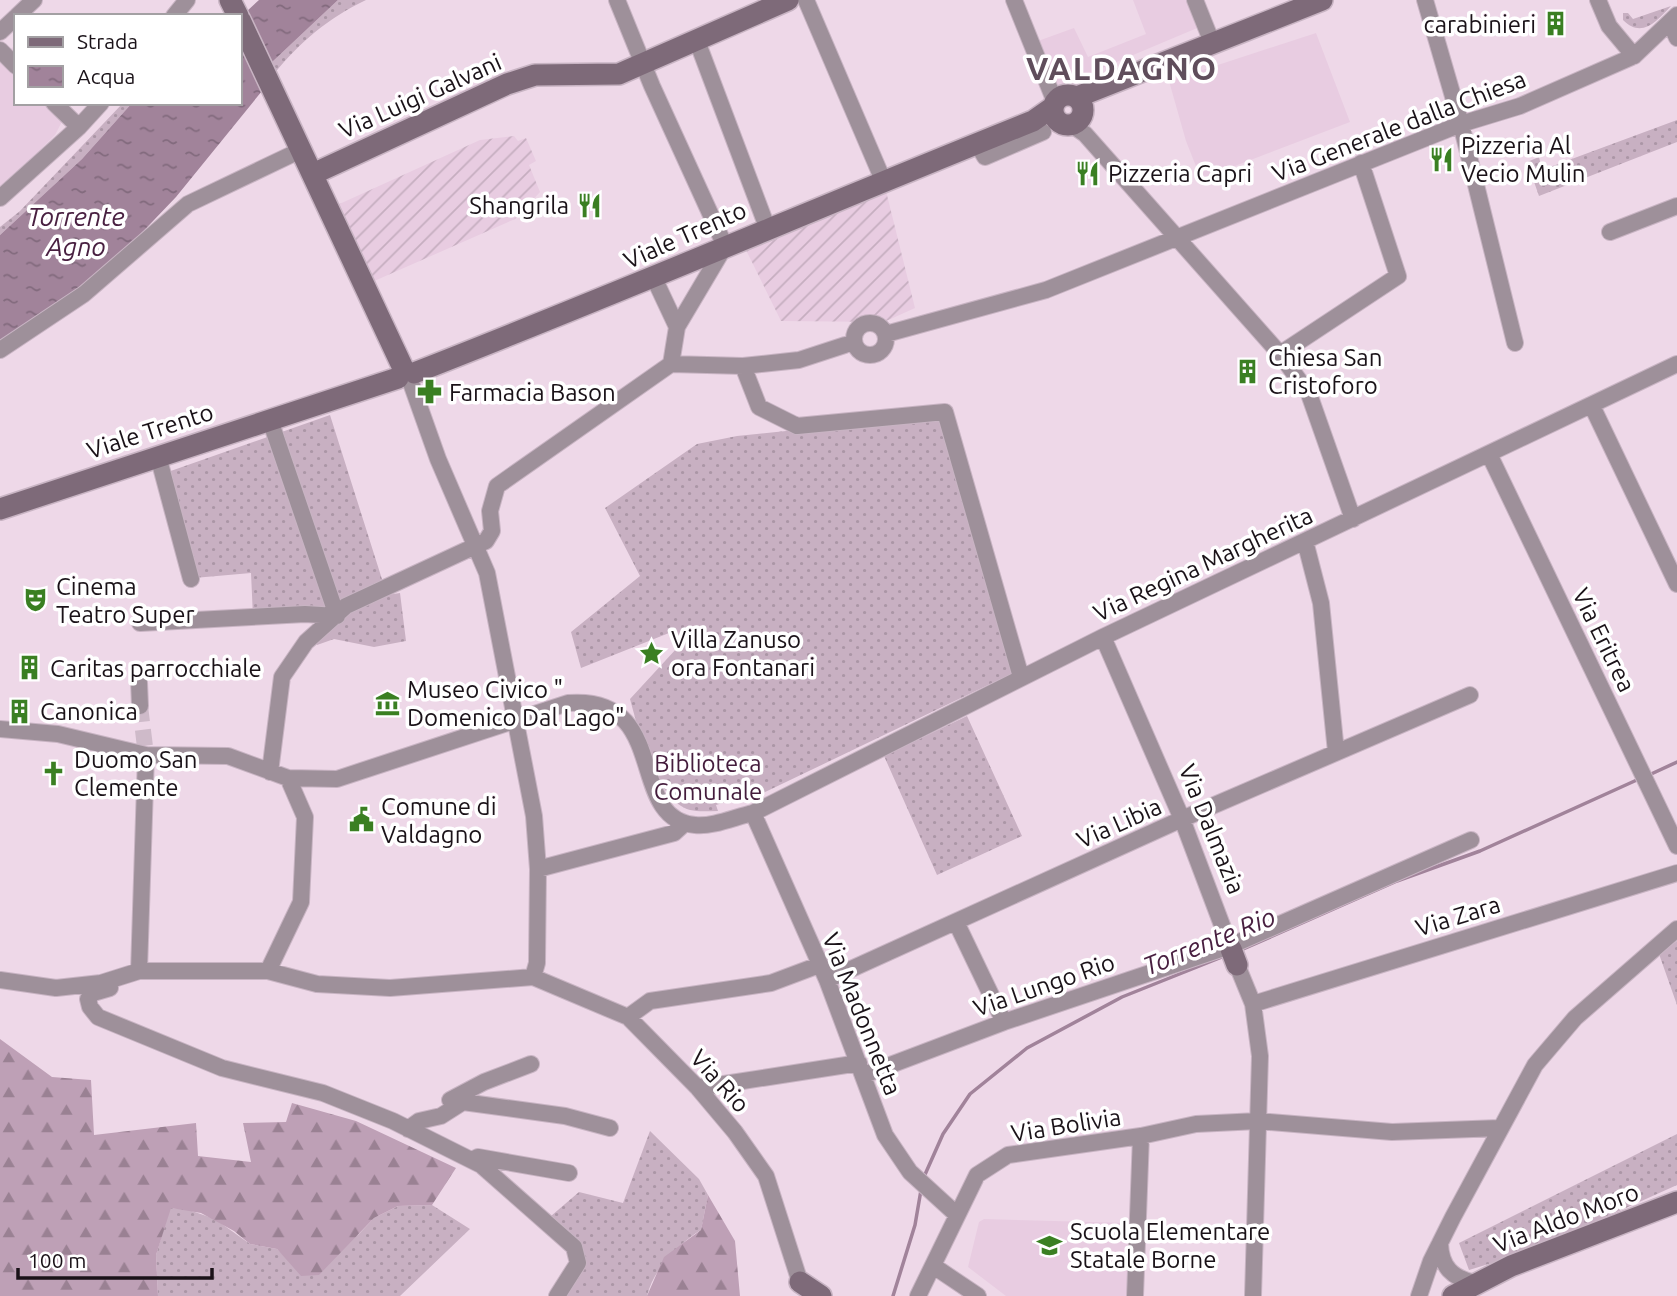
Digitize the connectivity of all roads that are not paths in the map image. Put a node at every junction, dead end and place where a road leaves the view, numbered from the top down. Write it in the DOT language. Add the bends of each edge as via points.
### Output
graph roads {
  1 [pos="34,0"];
  2 [pos="187,0"];
  3 [pos="617,0"];
  4 [pos="788,0"];
  5 [pos="806,0"];
  6 [pos="1014,0"];
  7 [pos="1195,0"];
  8 [pos="1322,0"];
  9 [pos="1425,0"];
  10 [pos="1598,0"];
  11 [pos="20,14"];
  12 [pos="176,14"];
  13 [pos="1673,19"];
  14 [pos="14,20"];
  15 [pos="242,24"];
  16 [pos="0,33"];
  17 [pos="1677,38"];
  18 [pos="697,41"];
  19 [pos="1213,45"];
  20 [pos="0,50"];
  21 [pos="1634,56"];
  22 [pos="14,64"];
  23 [pos="643,66"];
  24 [pos="56,105"];
  25 [pos="99,105"];
  26 [pos="1066,111"];
  27 [pos="1461,124"];
  28 [pos="79,127"];
  29 [pos="301,150"];
  30 [pos="1361,163"];
  31 [pos="313,174"];
  32 [pos="883,180"];
  33 [pos="0,198"];
  34 [pos="1677,206"];
  35 [pos="767,227"];
  36 [pos="1610,232"];
  37 [pos="1178,235"];
  38 [pos="725,246"];
  39 [pos="654,278"];
  40 [pos="677,327"];
  41 [pos="886,334"];
  42 [pos="1515,344"];
  43 [pos="845,345"];
  44 [pos="0,350"];
  45 [pos="1280,354"];
  46 [pos="671,364"];
  47 [pos="1677,364"];
  48 [pos="744,366"];
  49 [pos="407,375"];
  50 [pos="1592,406"];
  51 [pos="270,420"];
  52 [pos="1489,454"];
  53 [pos="158,456"];
  54 [pos="0,509"];
  55 [pos="1353,519"];
  56 [pos="1305,541"];
  57 [pos="474,545"];
  58 [pos="191,579"];
  59 [pos="1677,584"];
  60 [pos="337,616"];
  61 [pos="140,623"];
  62 [pos="1104,637"];
  63 [pos="1021,677"];
  64 [pos="138,682"];
  65 [pos="1470,695"];
  66 [pos="140,706"];
  67 [pos="514,718"];
  68 [pos="0,729"];
  69 [pos="1336,752"];
  70 [pos="146,755"];
  71 [pos="270,772"];
  72 [pos="288,778"];
  73 [pos="753,813"];
  74 [pos="1182,819"];
  75 [pos="685,823"];
  76 [pos="1471,840"];
  77 [pos="1677,846"];
  78 [pos="538,869"];
  79 [pos="1677,873"];
  80 [pos="956,922"];
  81 [pos="1677,929"];
  82 [pos="1233,953"];
  83 [pos="819,965"];
  84 [pos="139,971"];
  85 [pos="268,971"];
  86 [pos="122,976"];
  87 [pos="533,977"];
  88 [pos="0,980"];
  89 [pos="827,980"];
  90 [pos="1253,1004"];
  91 [pos="628,1017"];
  92 [pos="1004,1022"];
  93 [pos="531,1064"];
  94 [pos="861,1069"];
  95 [pos="698,1088"];
  96 [pos="1258,1121"];
  97 [pos="400,1125"];
  98 [pos="610,1128"];
  99 [pos="1500,1128"];
  100 [pos="1142,1136"];
  101 [pos="472,1161"];
  102 [pos="569,1173"];
  103 [pos="1677,1202"];
  104 [pos="956,1214"];
  105 [pos="1440,1243"];
  106 [pos="935,1267"];
  107 [pos="1475,1283"];
  108 [pos="800,1289"];
  109 [pos="557,1296"];
  110 [pos="821,1296"];
  111 [pos="918,1296"];
  112 [pos="978,1296"];
  113 [pos="1135,1296"];
  114 [pos="1253,1296"];
  115 [pos="1419,1296"];
  116 [pos="1453,1296"];
  1 -- 11 [label="street"];
  2 -- 12 [label="street"];
  3 -- 23 [label="street"];
  4 -- 18 [label="main road, Via Luigi Galvani"];
  5 -- 32 [label="street"];
  6 -- 26 [label="street"];
  7 -- 19 [label="street"];
  8 -- 19 [label="main road, Viale Trento"];
  9 -- 27 [label="street"];
  10 -- 21 [label="street" via="1616,37"];
  13 -- 17 [label="street"];
  13 -- 21 [label="street, Via Generale dalla Chiesa"];
  14 -- 16 [label="street"];
  15 -- 29 [label="main road"];
  18 -- 23 [label="main road, Via Luigi Galvani"];
  18 -- 35 [label="street"];
  19 -- 26 [label="main road, Viale Trento"];
  20 -- 22 [label="street"];
  21 -- 27 [label="street, Via Generale dalla Chiesa" via="1520,106"];
  23 -- 31 [label="main road, Via Luigi Galvani" via="608,75 535,75 507,83"];
  23 -- 38 [label="street"];
  24 -- 28 [label="street"];
  25 -- 28 [label="street"];
  26 -- 32 [label="main road, Viale Trento"];
  26 -- 37 [label="street"];
  27 -- 30 [label="street, Via Generale dalla Chiesa"];
  27 -- 42 [label="street"];
  28 -- 33 [label="street"];
  29 -- 31 [label="main road"];
  29 -- 44 [label="street" via="188,204 84,294"];
  30 -- 37 [label="street, Via Generale dalla Chiesa"];
  30 -- 45 [label="street" via="1398,276"];
  31 -- 49 [label="main road"];
  32 -- 35 [label="main road, Viale Trento"];
  34 -- 36 [label="street"];
  35 -- 38 [label="main road, Viale Trento"];
  37 -- 41 [label="street, Via Generale dalla Chiesa" via="1046,290"];
  37 -- 45 [label="street"];
  38 -- 39 [label="main road, Viale Trento"];
  38 -- 40 [label="street"];
  39 -- 40 [label="street"];
  39 -- 49 [label="main road, Viale Trento"];
  40 -- 46 [label="street"];
  43 -- 48 [label="street" via="799,360"];
  45 -- 55 [label="street" via="1309,394"];
  46 -- 48 [label="street"];
  46 -- 57 [label="street" via="497,486 490,511 492,531 486,541"];
  47 -- 50 [label="street, Via Regina Margherita"];
  48 -- 63 [label="street" via="759,407 797,426 945,412"];
  49 -- 51 [label="main road, Viale Trento"];
  49 -- 57 [label="street"];
  50 -- 52 [label="street, Via Regina Margherita"];
  50 -- 59 [label="street"];
  51 -- 53 [label="main road, Viale Trento"];
  51 -- 60 [label="street"];
  52 -- 55 [label="street, Via Regina Margherita"];
  52 -- 77 [label="street, Via Eritrea"];
  53 -- 54 [label="main road, Viale Trento"];
  53 -- 58 [label="street"];
  55 -- 56 [label="street, Via Regina Margherita"];
  56 -- 62 [label="street, Via Regina Margherita"];
  56 -- 69 [label="street" via="1321,603"];
  57 -- 60 [label="street" via="346,606"];
  57 -- 67 [label="street" via="487,573"];
  60 -- 61 [label="street"];
  60 -- 71 [label="street" via="306,642 282,677"];
  62 -- 63 [label="street, Via Regina Margherita"];
  62 -- 74 [label="street, Via Dalmazia"];
  63 -- 73 [label="street, Via Regina Margherita"];
  64 -- 66 [label="street"];
  65 -- 69 [label="street, Via Libia"];
  67 -- 72 [label="street" via="337,779"];
  67 -- 75 [label="street" via="568,703 588,701 606,706 630,724 657,795 669,813"];
  67 -- 78 [label="street" via="534,816"];
  68 -- 70 [label="street" via="58,734"];
  69 -- 74 [label="street, Via Libia"];
  70 -- 71 [label="street" via="228,756"];
  70 -- 84 [label="street"];
  71 -- 72 [label="street"];
  72 -- 85 [label="street" via="305,817 301,902"];
  73 -- 75 [label="street, Via Regina Margherita" via="705,825"];
  73 -- 83 [label="street, Via Madonnetta"];
  74 -- 80 [label="street, Via Libia"];
  74 -- 82 [label="street, Via Dalmazia"];
  75 -- 78 [label="street" via="674,833"];
  76 -- 82 [label="street, Via Lungo Rio"];
  78 -- 87 [label="street"];
  79 -- 90 [label="street, Via Zara"];
  80 -- 89 [label="street, Via Libia"];
  80 -- 92 [label="street"];
  81 -- 99 [label="street" via="1575,1018 1535,1065"];
  82 -- 90 [label="street, Via Dalmazia"];
  82 -- 92 [label="street, Via Lungo Rio"];
  83 -- 89 [label="street, Via Madonnetta"];
  83 -- 91 [label="street" via="771,983 650,1001"];
  84 -- 85 [label="street"];
  84 -- 86 [label="street"];
  85 -- 87 [label="street" via="317,984 367,988"];
  86 -- 88 [label="street" via="56,988"];
  86 -- 97 [label="street" via="119,985 88,999 98,1017 222,1068 323,1093"];
  87 -- 91 [label="street, Via Rio"];
  89 -- 94 [label="street, Via Madonnetta"];
  90 -- 96 [label="street, Via Dalmazia" via="1260,1056"];
  91 -- 95 [label="street, Via Rio"];
  92 -- 94 [label="street, Via Lungo Rio"];
  93 -- 97 [label="street" via="484,1082"];
  94 -- 95 [label="street, Via Lungo Rio"];
  94 -- 104 [label="street, Via Madonnetta" via="885,1135 910,1172"];
  95 -- 108 [label="street, Via Rio" via="766,1176"];
  96 -- 99 [label="street, Via Bolivia" via="1392,1132"];
  96 -- 100 [label="street, Via Bolivia" via="1173,1126"];
  96 -- 114 [label="street, Via Dalmazia"];
  97 -- 98 [label="street" via="441,1116 463,1102 565,1116"];
  97 -- 101 [label="street"];
  99 -- 105 [label="street"];
  100 -- 104 [label="street, Via Bolivia" via="1008,1155 977,1175"];
  100 -- 113 [label="street"];
  101 -- 102 [label="street" via="478,1157"];
  101 -- 109 [label="street" via="574,1247 578,1263"];
  103 -- 107 [label="main road, Via Aldo Moro"];
  104 -- 106 [label="street, Via Bolivia"];
  105 -- 107 [label="street" via="1446,1269"];
  105 -- 115 [label="street"];
  106 -- 111 [label="street, Via Bolivia"];
  106 -- 112 [label="street"];
  107 -- 116 [label="main road, Via Aldo Moro"];
  108 -- 110 [label="main road"];
}
